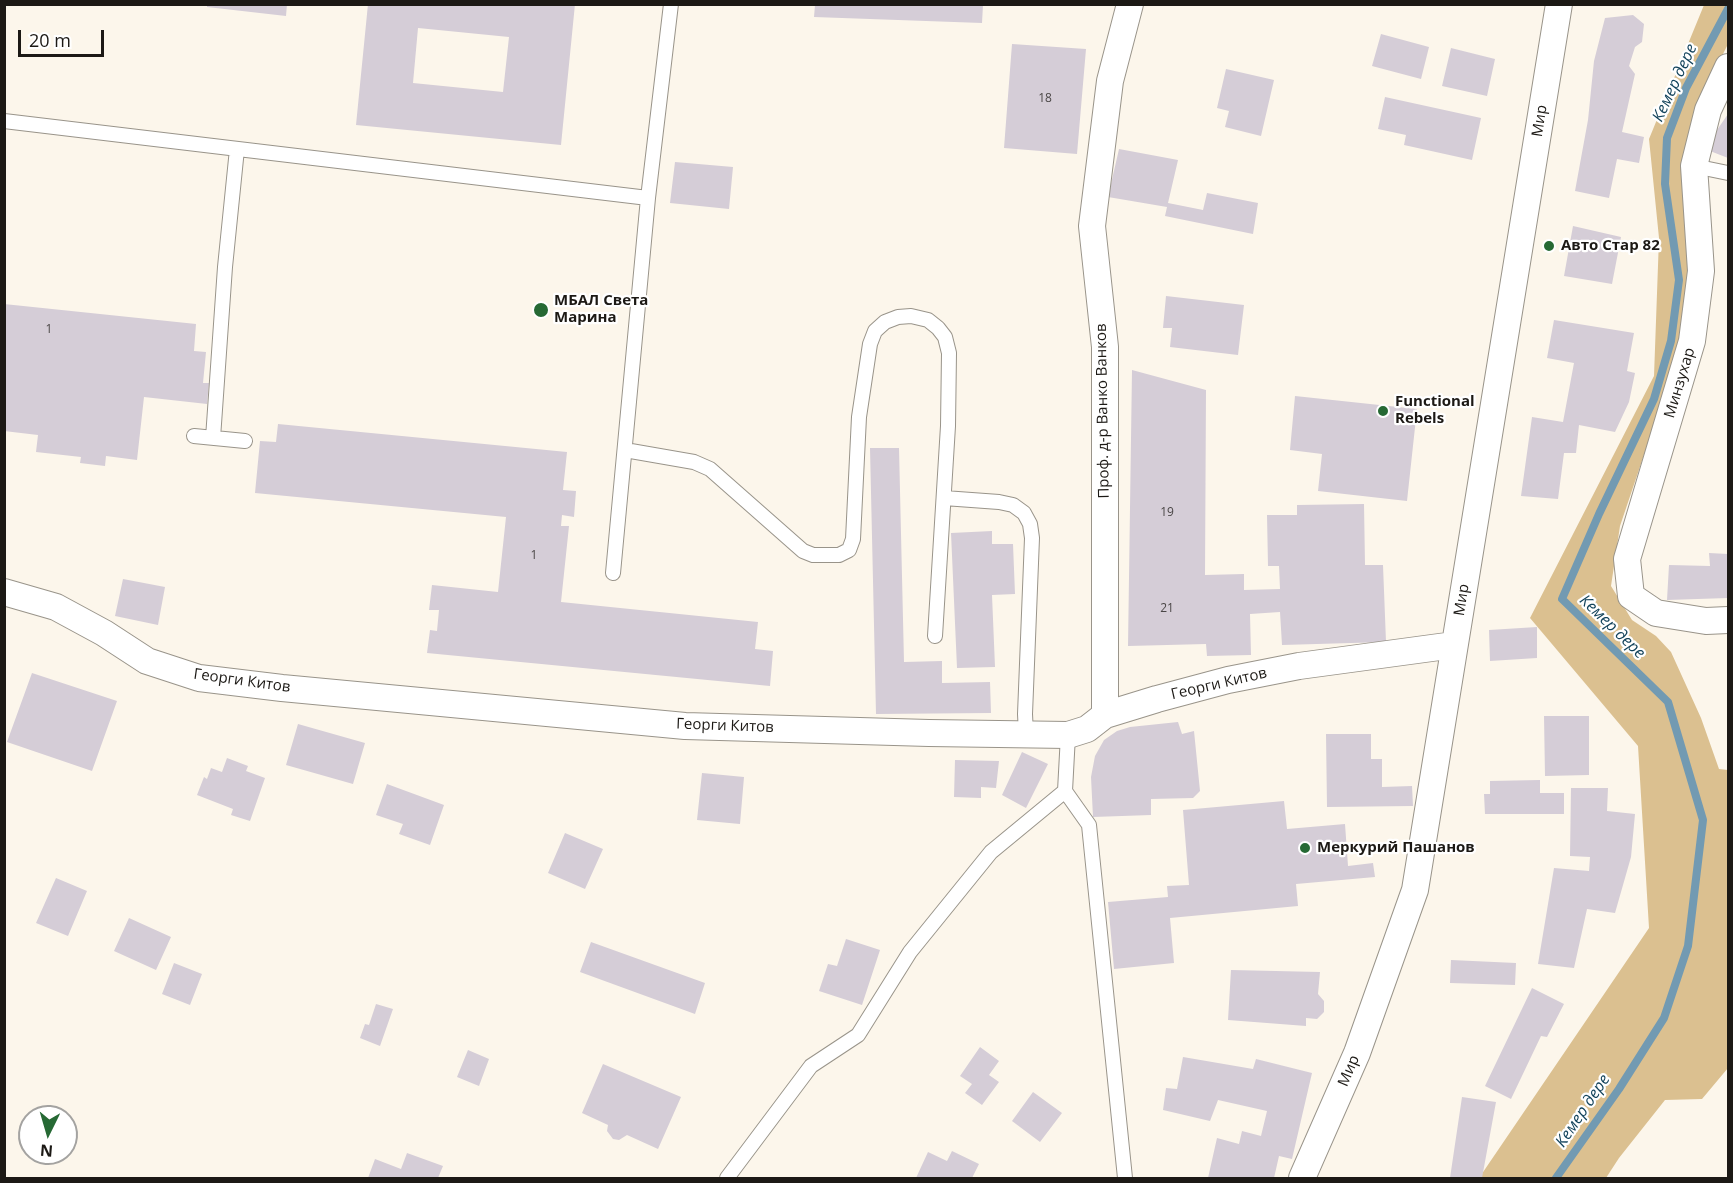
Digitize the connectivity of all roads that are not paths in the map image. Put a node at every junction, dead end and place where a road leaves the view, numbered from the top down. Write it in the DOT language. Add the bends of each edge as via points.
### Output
graph roads {
  1 [pos="671,4"];
  2 [pos="1130,4"];
  3 [pos="1559,4"];
  4 [pos="1728,67"];
  5 [pos="4,121"];
  6 [pos="237,149"];
  7 [pos="1694,166"];
  8 [pos="1728,173"];
  9 [pos="648,198"];
  10 [pos="194,436"];
  11 [pos="213,438"];
  12 [pos="245,441"];
  13 [pos="626,450"];
  14 [pos="944,498"];
  15 [pos="613,573"];
  16 [pos="4,592"];
  17 [pos="1728,620"];
  18 [pos="935,636"];
  19 [pos="1454,645"];
  20 [pos="1105,715"];
  21 [pos="1026,734"];
  22 [pos="1068,735"];
  23 [pos="1065,791"];
  24 [pos="728,1179"];
  25 [pos="1125,1179"];
  26 [pos="1302,1179"];
  1 -- 9 [label="lane"];
  2 -- 20 [label="street, Проф. д-р Ванко Ванков" via="1110,81 1092,226 1105,346"];
  3 -- 19 [label="street, Мир"];
  4 -- 7 [label="street, Минзухар" via="1708,110"];
  5 -- 6 [label="lane"];
  6 -- 9 [label="lane"];
  6 -- 11 [label="lane"];
  7 -- 8 [label="lane"];
  7 -- 17 [label="street, Минзухар" via="1701,271 1692,341 1627,559 1631,596 1656,613 1706,621"];
  9 -- 13 [label="lane"];
  10 -- 11 [label="lane"];
  11 -- 12 [label="lane"];
  13 -- 14 [label="lane" via="694,462 710,469 802,551 839,555 849,550 853,539 859,417 870,344 875,331 885,322 911,316 928,320 938,328 949,352"];
  13 -- 15 [label="lane"];
  14 -- 18 [label="lane"];
  14 -- 21 [label="lane" via="1013,505 1024,513 1030,525"];
  16 -- 21 [label="street, Георги Китов" via="56,607 147,661 199,678 685,726"];
  19 -- 20 [label="street, Георги Китов" via="1228,680"];
  19 -- 26 [label="street, Мир" via="1415,890 1357,1053"];
  20 -- 22 [label="street, Георги Китов" via="1087,729"];
  21 -- 22 [label="street, Георги Китов"];
  22 -- 23 [label="lane"];
  23 -- 24 [label="lane" via="991,852 910,952 858,1035 811,1066"];
  23 -- 25 [label="lane" via="1089,825"];
}
